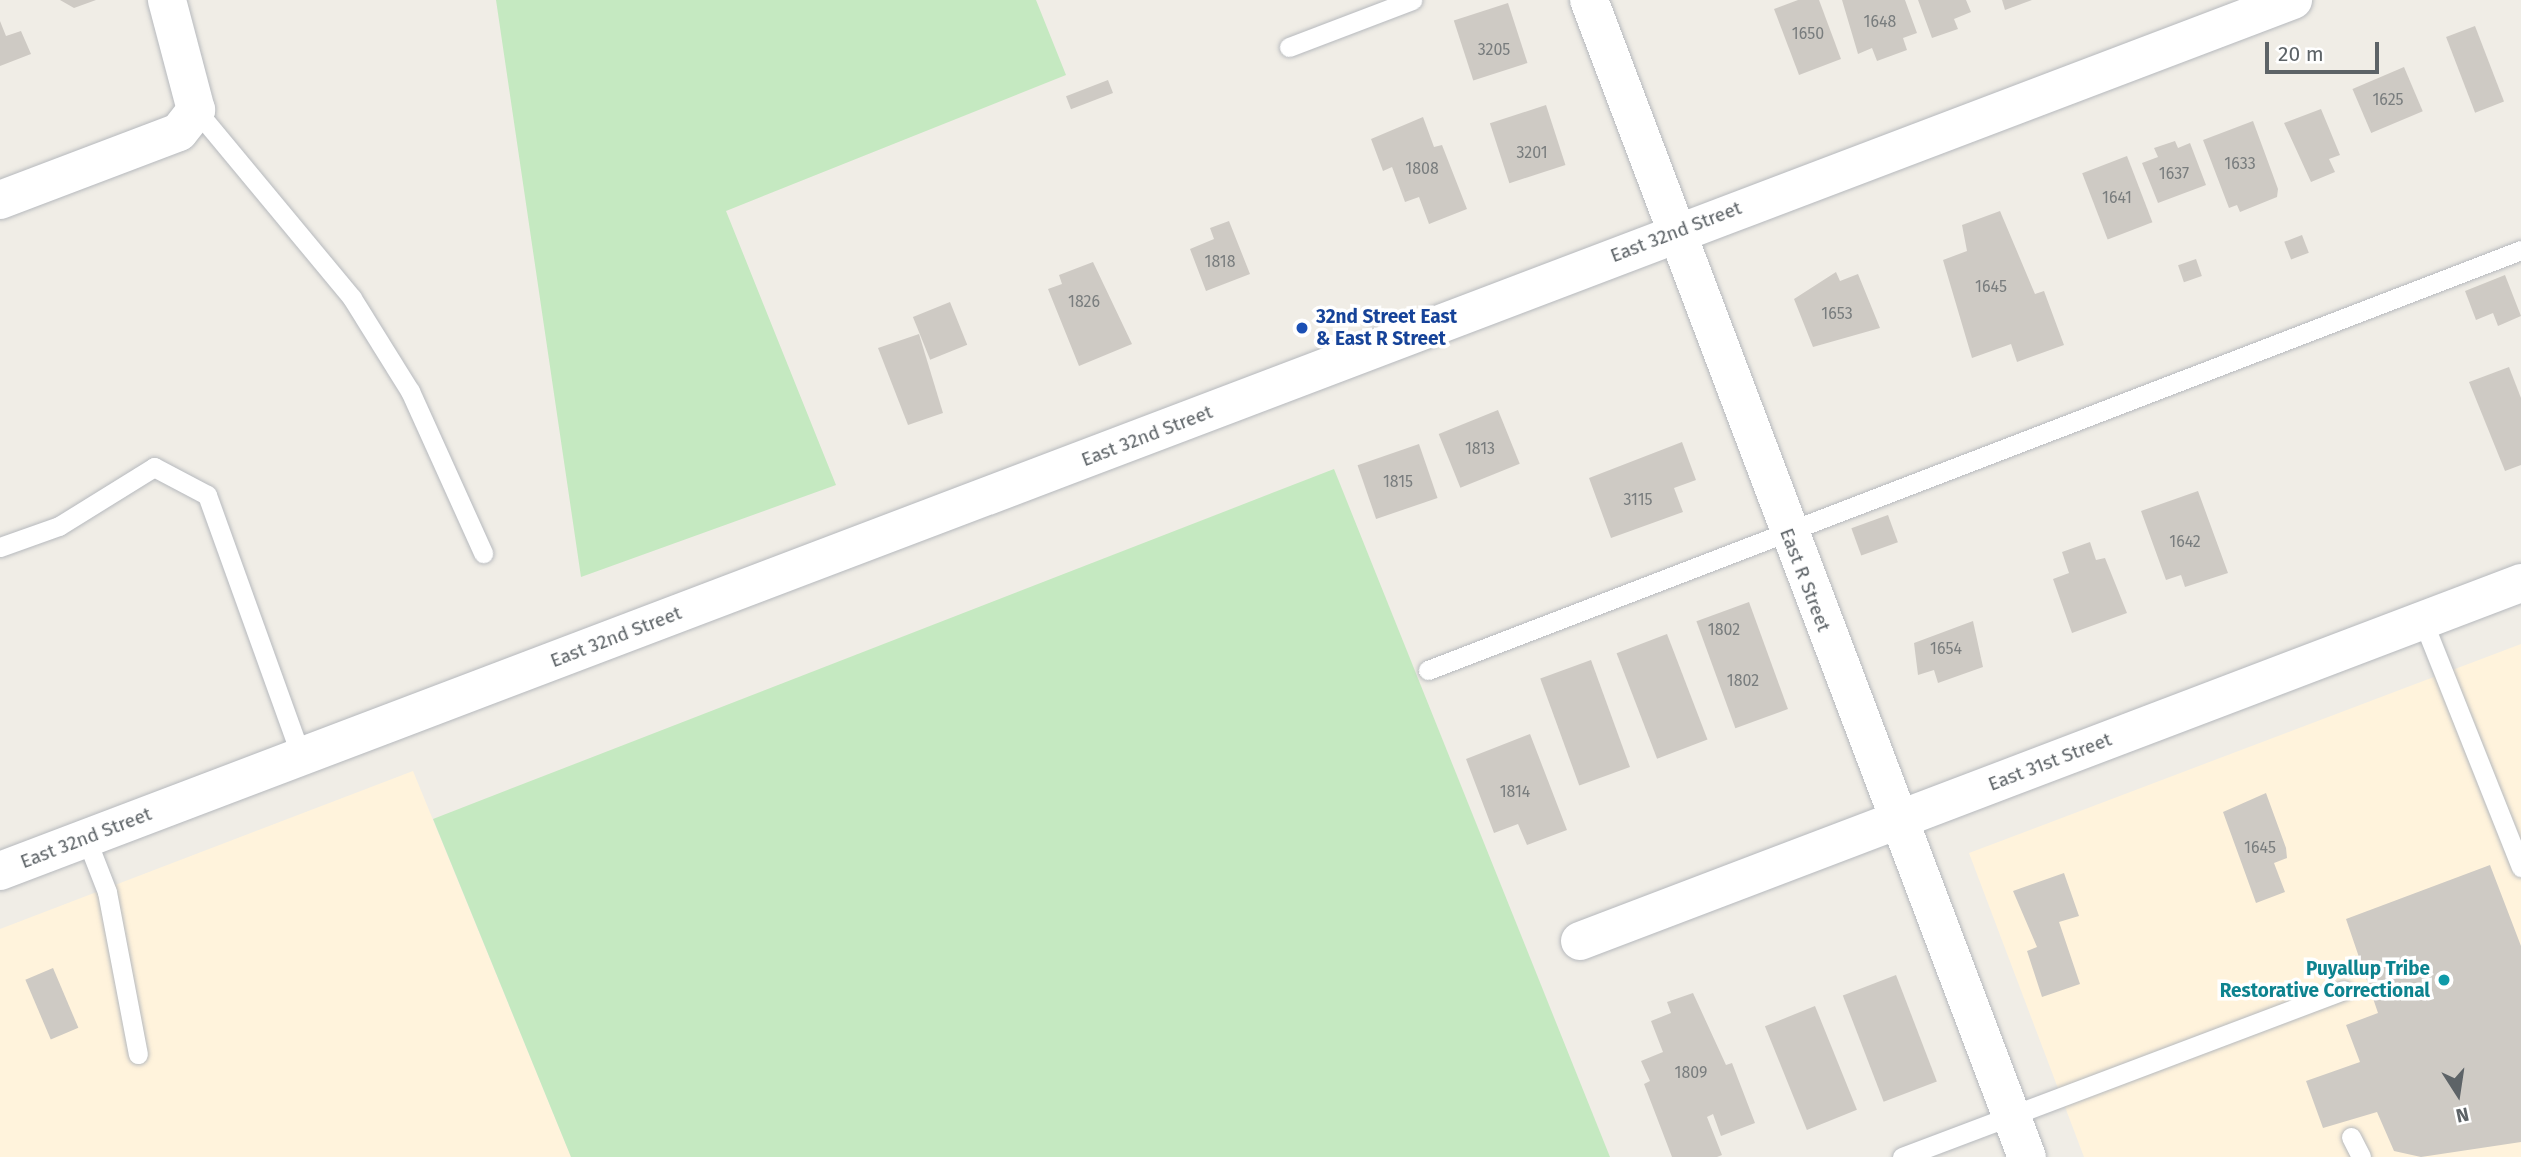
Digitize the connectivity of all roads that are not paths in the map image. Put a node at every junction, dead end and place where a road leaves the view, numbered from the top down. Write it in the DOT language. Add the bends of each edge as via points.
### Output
graph roads {
  1 [pos="167,0"];
  2 [pos="1412,0"];
  3 [pos="1590,0"];
  4 [pos="2293,0"];
  5 [pos="1289,47"];
  6 [pos="196,110"];
  7 [pos="0,200"];
  8 [pos="1678,231"];
  9 [pos="2521,250"];
  10 [pos="1787,531"];
  11 [pos="0,547"];
  12 [pos="483,553"];
  13 [pos="2521,583"];
  14 [pos="2423,621"];
  15 [pos="1428,670"];
  16 [pos="301,756"];
  17 [pos="1896,820"];
  18 [pos="86,838"];
  19 [pos="2521,867"];
  20 [pos="0,871"];
  21 [pos="1580,941"];
  22 [pos="2344,990"];
  23 [pos="138,1054"];
  24 [pos="2011,1114"];
  25 [pos="2351,1138"];
  26 [pos="1902,1157"];
  27 [pos="2027,1157"];
  28 [pos="2361,1157"];
  1 -- 6 [label="street"];
  2 -- 5 [label="lane"];
  3 -- 8 [label="street, East R Street"];
  4 -- 8 [label="street, East 32nd Street"];
  6 -- 7 [label="street" via="179,132"];
  6 -- 12 [label="lane" via="352,298 410,391"];
  8 -- 10 [label="street, East R Street"];
  8 -- 16 [label="street, East 32nd Street"];
  9 -- 10 [label="lane"];
  10 -- 15 [label="lane"];
  10 -- 17 [label="street, East R Street"];
  11 -- 16 [label="lane" via="59,526 154,467 207,495"];
  13 -- 14 [label="street, East 31st Street"];
  14 -- 17 [label="street, East 31st Street"];
  14 -- 19 [label="lane"];
  16 -- 18 [label="street, East 32nd Street"];
  17 -- 21 [label="street, East 31st Street"];
  17 -- 24 [label="street, East R Street"];
  18 -- 20 [label="street, East 32nd Street"];
  18 -- 23 [label="lane" via="107,892"];
  22 -- 24 [label="lane"];
  24 -- 26 [label="lane"];
  24 -- 27 [label="street, East R Street"];
  25 -- 28 [label="lane"];
}
